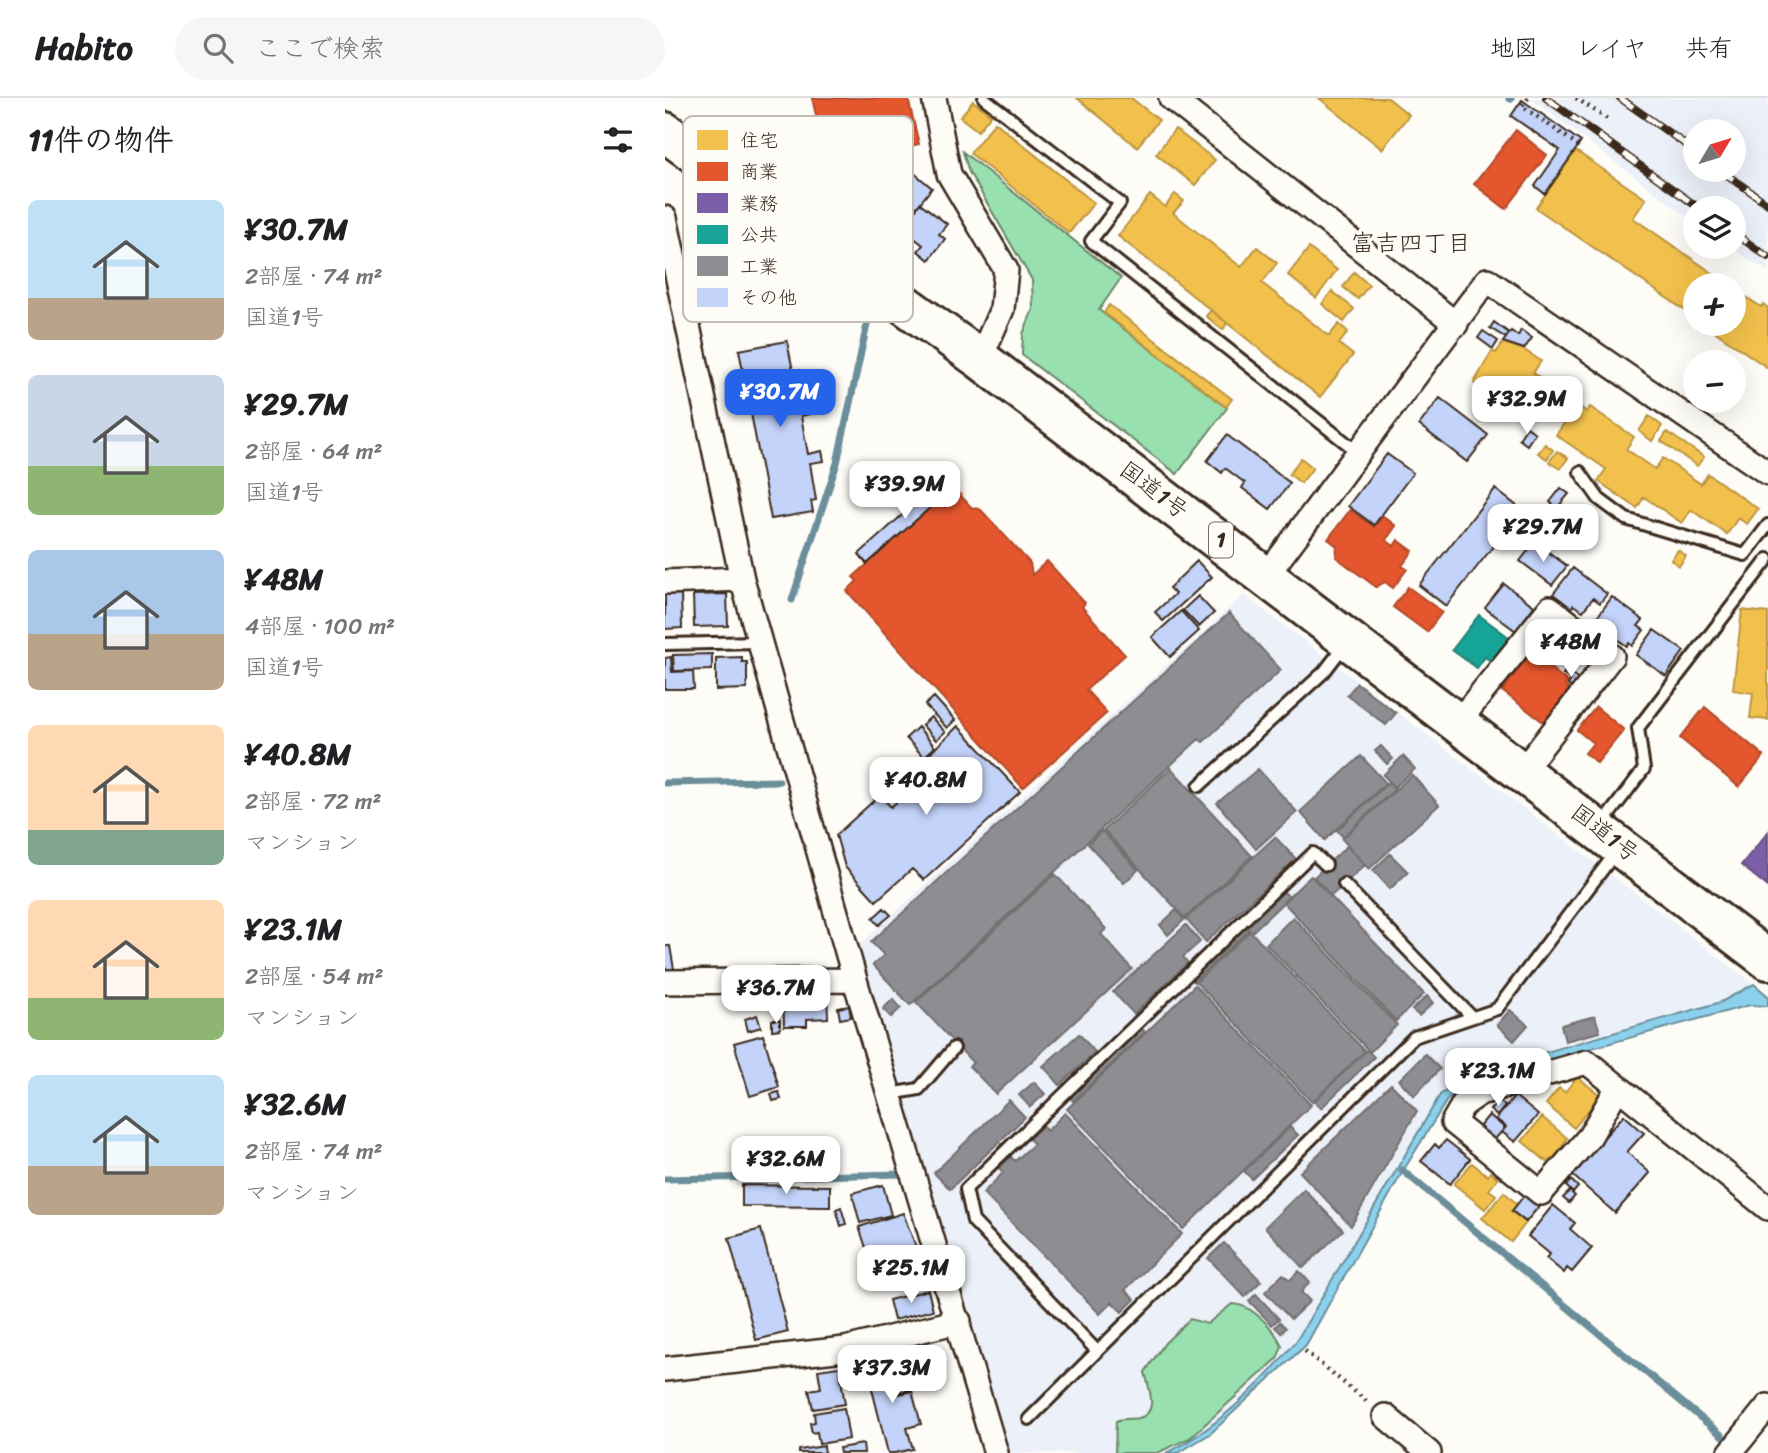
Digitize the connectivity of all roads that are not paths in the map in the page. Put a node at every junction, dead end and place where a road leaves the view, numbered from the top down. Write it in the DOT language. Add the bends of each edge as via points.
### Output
graph roads {
  1 [pos="934,98"];
  2 [pos="984,98"];
  3 [pos="1171,98"];
  4 [pos="665,132"];
  5 [pos="683,145"];
  6 [pos="665,218"];
  7 [pos="683,302"];
  8 [pos="913,311"];
  9 [pos="687,322"];
  10 [pos="1456,324"];
  11 [pos="979,359"];
  12 [pos="1359,453"];
  13 [pos="1580,472"];
  14 [pos="1768,473"];
  15 [pos="1768,525"];
  16 [pos="1768,559"];
  17 [pos="1268,575"];
  18 [pos="742,579"];
  19 [pos="665,582"];
  20 [pos="1350,638"];
  21 [pos="760,642"];
  22 [pos="665,644"];
  23 [pos="1459,721"];
  24 [pos="1523,770"];
  25 [pos="1199,786"];
  26 [pos="1609,837"];
  27 [pos="1327,865"];
  28 [pos="1345,884"];
  29 [pos="1768,960"];
  30 [pos="855,979"];
  31 [pos="665,982"];
  32 [pos="1472,1017"];
  33 [pos="954,1048"];
  34 [pos="1618,1087"];
  35 [pos="890,1094"];
  36 [pos="1768,1208"];
  37 [pos="958,1321"];
  38 [pos="1097,1351"];
  39 [pos="665,1369"];
  40 [pos="1768,1406"];
  41 [pos="1385,1416"];
  42 [pos="1029,1419"];
  43 [pos="996,1453"];
  44 [pos="1429,1453"];
  45 [pos="1730,1453"];
  1 -- 11 [label="street" via="949,174 1006,270 1002,309"];
  2 -- 12 [label="lane" via="1120,203 1091,241"];
  3 -- 10 [label="street"];
  4 -- 5 [label="highway, 国道1号 / 1"];
  6 -- 7 [label="street"];
  8 -- 11 [label="highway, 国道1号 / 1"];
  9 -- 18 [label="street"];
  10 -- 12 [label="street"];
  10 -- 14 [label="street" via="1487,280"];
  11 -- 17 [label="highway, 国道1号 / 1"];
  12 -- 17 [label="street"];
  13 -- 15 [label="lane" via="1599,499 1626,519 1745,555"];
  16 -- 26 [label="lane" via="1638,728 1644,769"];
  17 -- 20 [label="highway, 国道1号 / 1"];
  18 -- 19 [label="street"];
  18 -- 21 [label="street"];
  20 -- 23 [label="highway, 国道1号 / 1"];
  20 -- 25 [label="lane" via="1324,672"];
  21 -- 22 [label="lane"];
  21 -- 30 [label="street"];
  23 -- 24 [label="highway, 国道1号 / 1"];
  23 -- 24 [label="street" via="1550,608 1612,656"];
  24 -- 26 [label="highway, 国道1号 / 1"];
  26 -- 29 [label="highway, 国道1号 / 1"];
  26 -- 32 [label="lane" via="1497,1009"];
  27 -- 38 [label="lane" via="1313,853 966,1189 973,1221"];
  28 -- 32 [label="lane"];
  30 -- 31 [label="street"];
  30 -- 35 [label="street"];
  32 -- 38 [label="lane" via="1414,1037"];
  33 -- 35 [label="lane" via="919,1089"];
  34 -- 34 [label="street" via="1587,1062 1480,1093 1463,1105 1453,1122 1541,1192 1590,1136"];
  34 -- 36 [label="street"];
  35 -- 37 [label="street"];
  37 -- 39 [label="street" via="845,1349"];
  37 -- 43 [label="street"];
  38 -- 42 [label="lane"];
  40 -- 45 [label="street"];
  41 -- 44 [label="street"];
}
